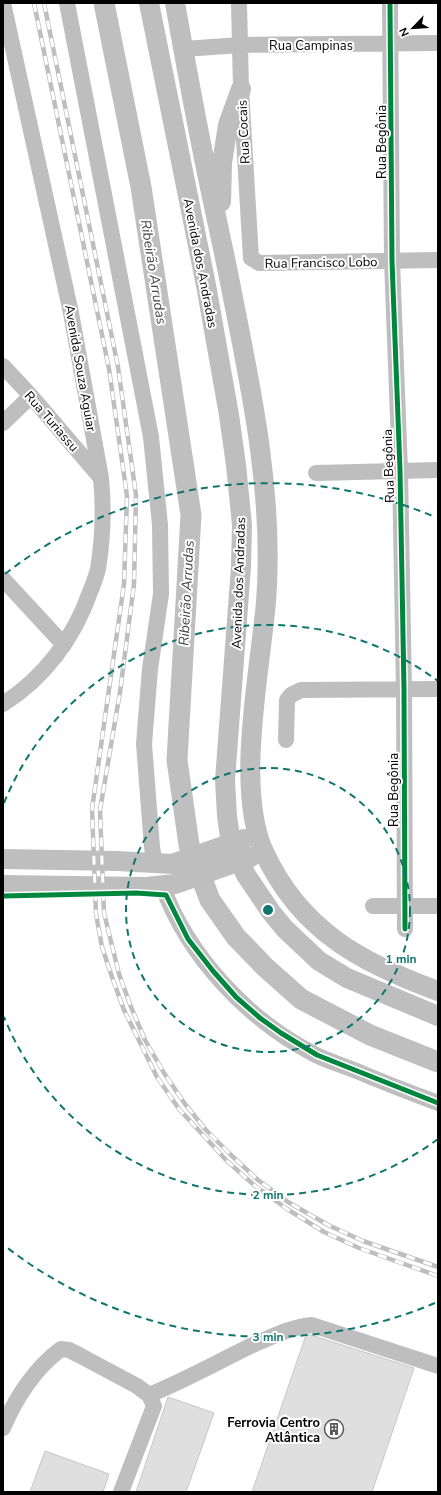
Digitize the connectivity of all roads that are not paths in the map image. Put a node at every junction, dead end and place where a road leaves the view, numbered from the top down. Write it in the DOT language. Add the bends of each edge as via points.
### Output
graph roads {
  1 [pos="3,3"];
  2 [pos="67,3"];
  3 [pos="149,3"];
  4 [pos="175,3"];
  5 [pos="240,3"];
  6 [pos="390,3"];
  7 [pos="438,43"];
  8 [pos="391,44"];
  9 [pos="240,45"];
  10 [pos="184,49"];
  11 [pos="16,62"];
  12 [pos="3,72"];
  13 [pos="241,89"];
  14 [pos="221,234"];
  15 [pos="253,260"];
  16 [pos="438,260"];
  17 [pos="392,261"];
  18 [pos="3,366"];
  19 [pos="31,396"];
  20 [pos="3,423"];
  21 [pos="400,470"];
  22 [pos="438,470"];
  23 [pos="316,473"];
  24 [pos="100,478"];
  25 [pos="3,579"];
  26 [pos="64,644"];
  27 [pos="404,689"];
  28 [pos="438,689"];
  29 [pos="3,704"];
  30 [pos="286,740"];
  31 [pos="261,842"];
  32 [pos="230,855"];
  33 [pos="3,860"];
  34 [pos="166,874"];
  35 [pos="3,885"];
  36 [pos="404,905"];
  37 [pos="373,906"];
  38 [pos="438,906"];
  39 [pos="405,928"];
  40 [pos="438,991"];
  41 [pos="438,1016"];
  42 [pos="438,1103"];
  43 [pos="438,1366"];
  44 [pos="149,1395"];
  45 [pos="3,1428"];
  46 [pos="121,1492"];
  1 -- 11 [label="street, Avenida Souza Aguiar"];
  2 -- 34 [label="street" via="151,437 160,525 160,594 144,744 152,847"];
  3 -- 32 [label="main road, Avenida dos Andradas" via="206,285 229,414 242,525 225,780"];
  4 -- 10 [label="main road, Avenida dos Andradas"];
  5 -- 9 [label="street, Rua Cocais"];
  6 -- 8 [label="street, Rua Begônia"];
  7 -- 8 [label="street, Rua Campinas"];
  8 -- 9 [label="street, Rua Campinas"];
  8 -- 17 [label="street, Rua Begônia"];
  9 -- 10 [label="street, Rua Campinas"];
  9 -- 13 [label="street, Rua Cocais"];
  10 -- 14 [label="main road, Avenida dos Andradas" via="200,140"];
  11 -- 12 [label="street"];
  11 -- 24 [label="street, Avenida Souza Aguiar" via="71,313"];
  13 -- 14 [label="main road" via="228,126 222,163"];
  13 -- 15 [label="street, Rua Cocais" via="250,254"];
  14 -- 31 [label="main road, Avenida dos Andradas" via="247,370 261,462 266,528 266,601 256,688 251,767 252,792"];
  15 -- 17 [label="street, Rua Francisco Lobo" via="259,263"];
  16 -- 17 [label="street, Rua Francisco Lobo"];
  17 -- 21 [label="street, Rua Begônia"];
  18 -- 19 [label="street, Rua Turiassu"];
  19 -- 20 [label="street"];
  19 -- 24 [label="street, Rua Turiassu"];
  21 -- 22 [label="street"];
  21 -- 23 [label="street"];
  21 -- 27 [label="street, Rua Begônia"];
  24 -- 26 [label="street, Avenida Souza Aguiar" via="103,528 98,571 86,605"];
  25 -- 26 [label="street"];
  26 -- 29 [label="street, Avenida Souza Aguiar" via="42,673"];
  27 -- 28 [label="street"];
  27 -- 30 [label="street" via="301,690 290,695 286,706"];
  27 -- 36 [label="street, Rua Begônia"];
  31 -- 32 [label="main road"];
  31 -- 40 [label="main road, Avenida dos Andradas" via="276,874 291,896 322,930 379,968"];
  32 -- 34 [label="main road"];
  32 -- 41 [label="main road, Avenida dos Andradas" via="285,929 319,961 347,978"];
  33 -- 34 [label="main road" via="117,861"];
  34 -- 35 [label="main road" via="146,887"];
  34 -- 42 [label="street" via="174,914 188,939 236,997 260,1018 317,1055"];
  36 -- 37 [label="street"];
  36 -- 38 [label="street"];
  36 -- 39 [label="street, Rua Begônia"];
  43 -- 44 [label="street" via="312,1325 295,1327"];
  44 -- 45 [label="street" via="79,1355 61,1349 50,1357 23,1392 10,1411"];
  44 -- 46 [label="street" via="154,1406 150,1421"];
}
